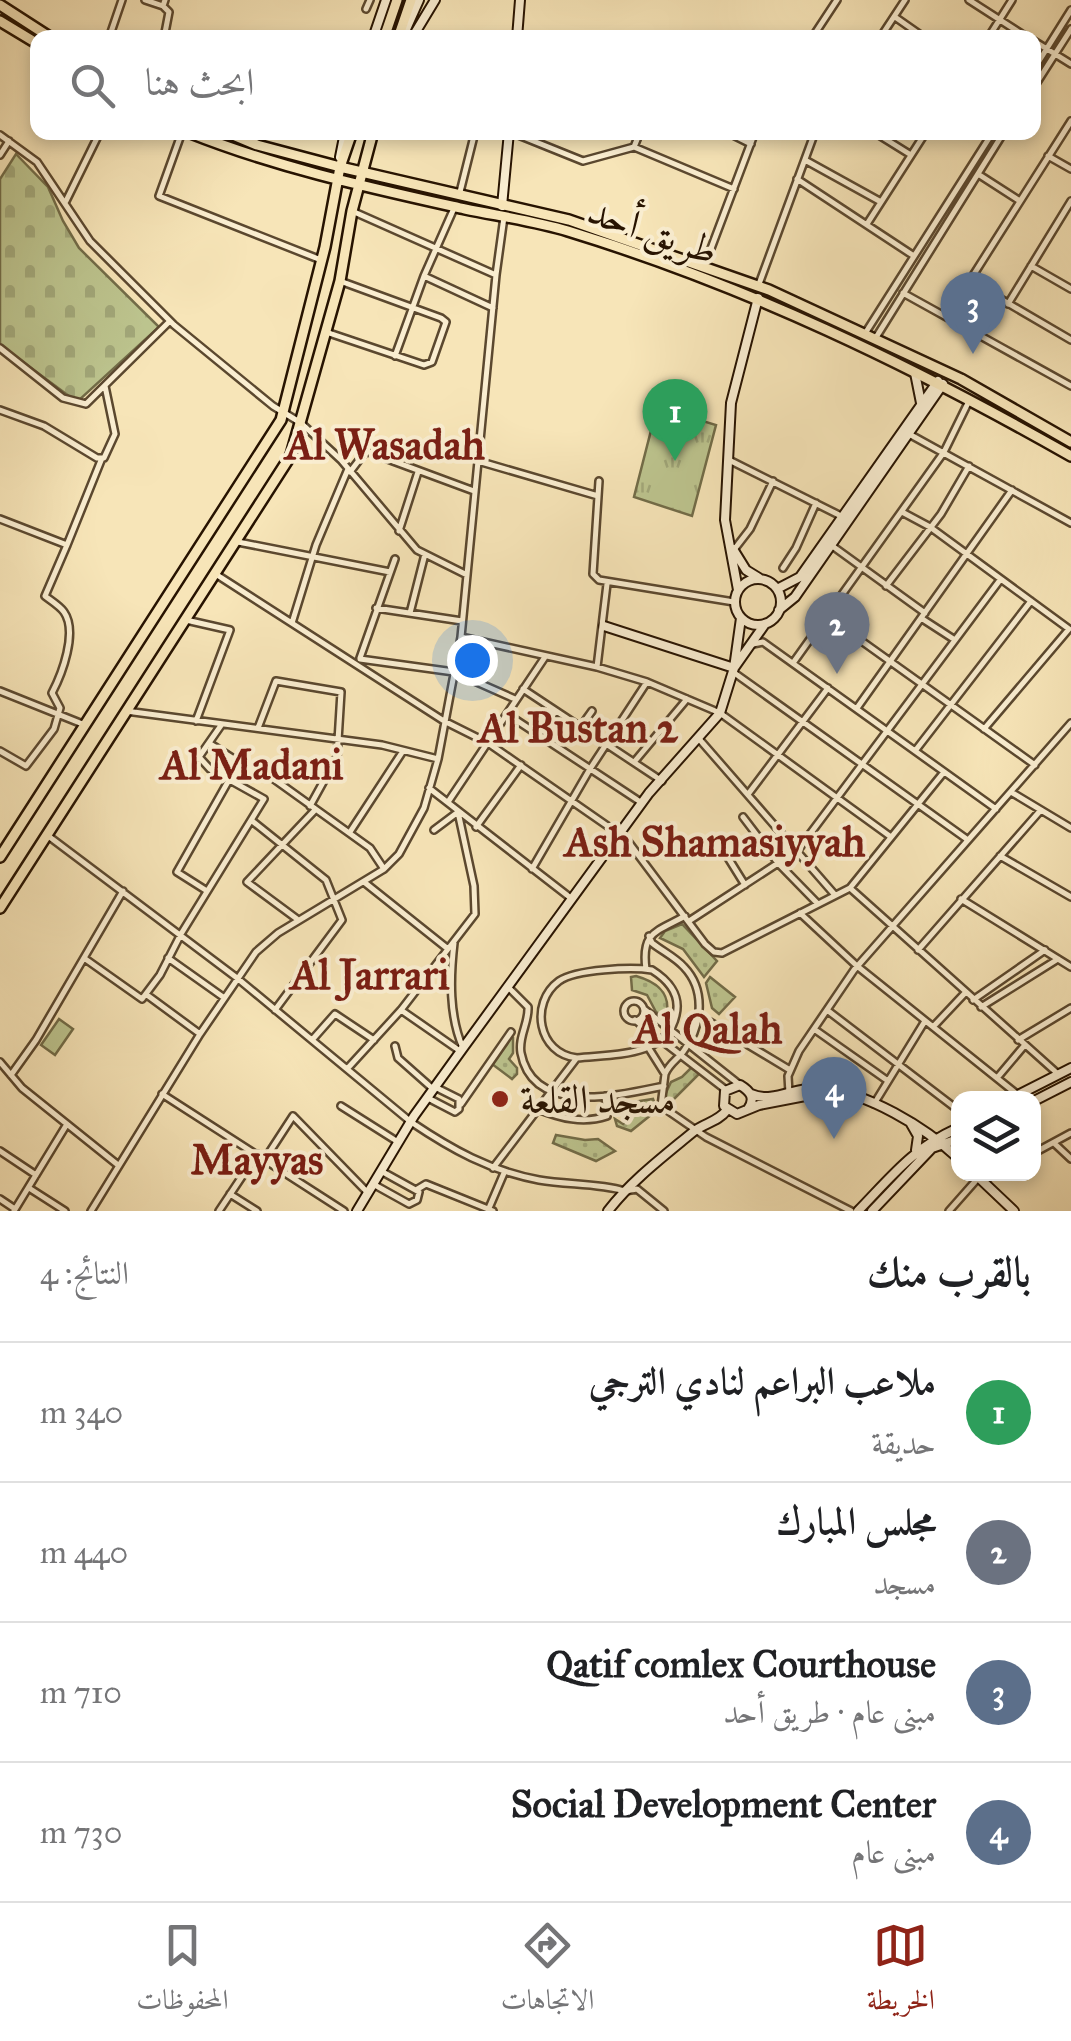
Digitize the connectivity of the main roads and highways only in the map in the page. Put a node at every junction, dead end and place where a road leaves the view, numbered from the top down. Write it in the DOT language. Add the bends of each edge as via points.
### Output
graph roads {
  1 [pos="397,0"];
  2 [pos="415,0"];
  3 [pos="0,5"];
  4 [pos="0,21"];
  5 [pos="39,30"];
  6 [pos="387,30"];
  7 [pos="403,30"];
  8 [pos="30,39"];
  9 [pos="206,140"];
  10 [pos="245,140"];
  11 [pos="346,140"];
  12 [pos="373,140"];
  13 [pos="340,167"];
  14 [pos="363,172"];
  15 [pos="337,179"];
  16 [pos="358,184"];
  17 [pos="504,212"];
  18 [pos="1071,442"];
  19 [pos="1071,456"];
  20 [pos="0,857"];
  21 [pos="0,908"];
  1 -- 6 [label="main road"];
  2 -- 7 [label="main road"];
  3 -- 5 [label="main road"];
  4 -- 8 [label="main road"];
  9 -- 15 [label="main road, طريق أحد"];
  10 -- 13 [label="main road, طريق أحد"];
  11 -- 13 [label="main road"];
  12 -- 14 [label="main road"];
  13 -- 14 [label="main road, طريق أحد"];
  13 -- 15 [label="main road"];
  14 -- 16 [label="main road"];
  14 -- 17 [label="main road, طريق أحد" via="460,194"];
  15 -- 16 [label="main road, طريق أحد"];
  15 -- 20 [label="main road" via="283,413 270,441"];
  16 -- 17 [label="main road, طريق أحد"];
  16 -- 21 [label="main road" via="340,281 290,454"];
  17 -- 18 [label="main road, طريق أحد" via="569,220 758,286 960,379"];
  17 -- 19 [label="main road, طريق أحد" via="758,298 941,383"];
}
